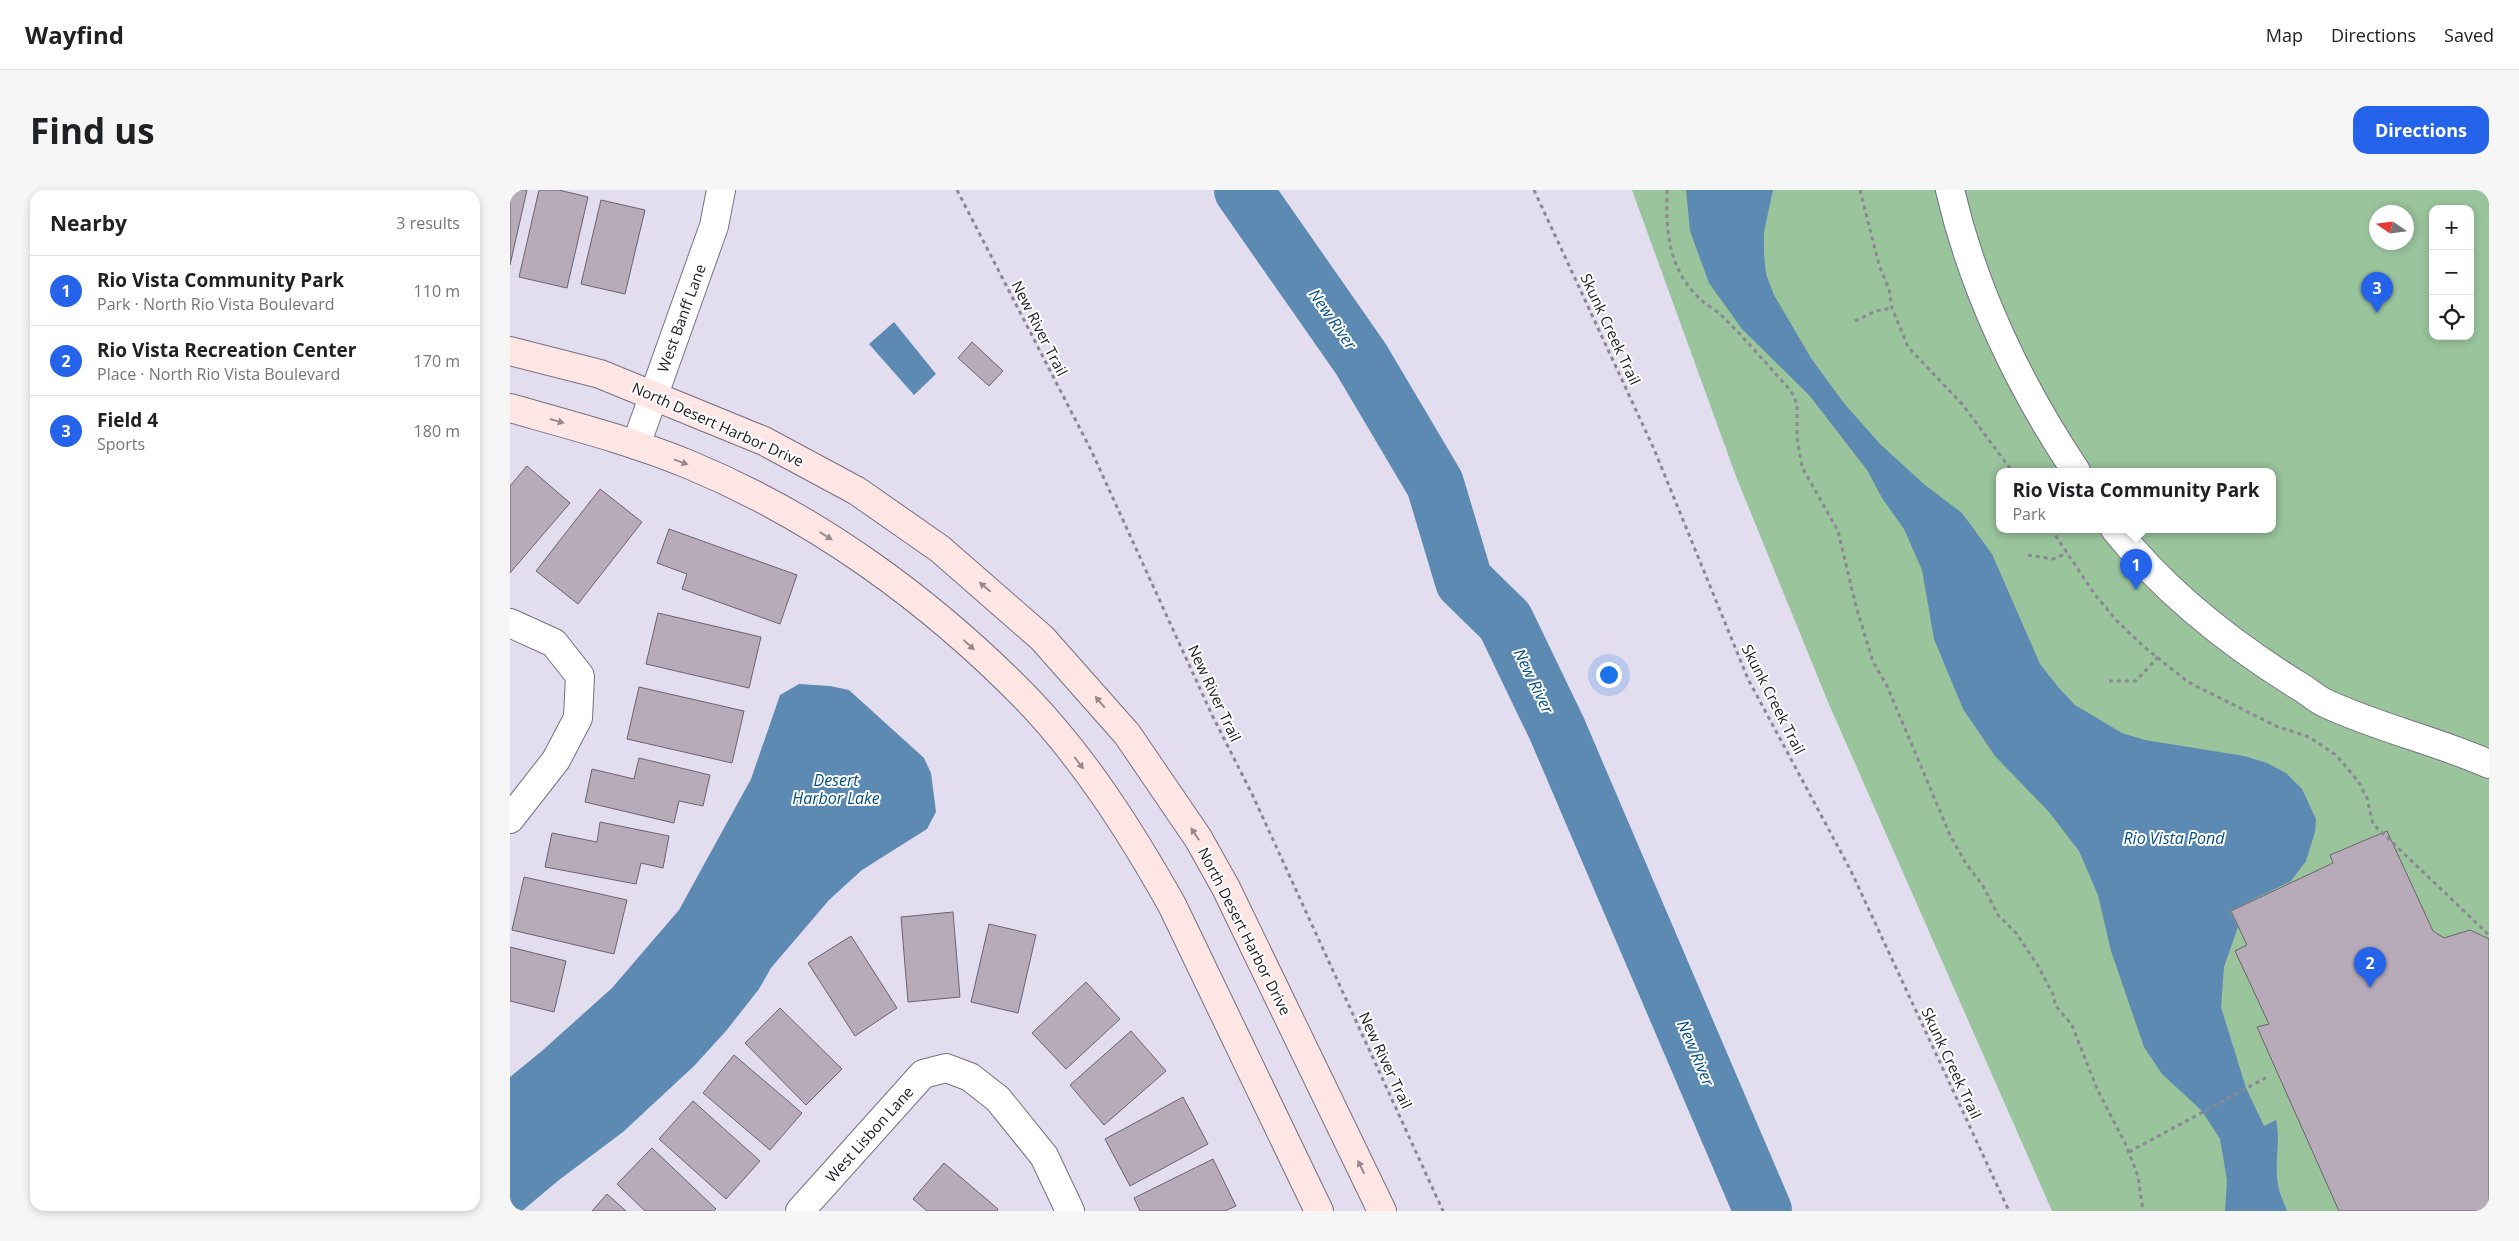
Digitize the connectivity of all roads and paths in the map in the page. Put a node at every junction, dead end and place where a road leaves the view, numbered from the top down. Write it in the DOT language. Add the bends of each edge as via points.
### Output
graph roads {
  1 [pos="721,190"];
  2 [pos="957,190"];
  3 [pos="1534,190"];
  4 [pos="1667,190"];
  5 [pos="1860,190"];
  6 [pos="1950,190"];
  7 [pos="1892,308"];
  8 [pos="1855,321"];
  9 [pos="510,351"];
  10 [pos="654,394"];
  11 [pos="510,408"];
  12 [pos="636,445"];
  13 [pos="2010,468"];
  14 [pos="2074,468"];
  15 [pos="2054,533"];
  16 [pos="2118,533"];
  17 [pos="2067,553"];
  18 [pos="2028,555"];
  19 [pos="510,623"];
  20 [pos="2158,657"];
  21 [pos="2108,681"];
  22 [pos="2489,764"];
  23 [pos="510,819"];
  24 [pos="2489,935"];
  25 [pos="2269,1076"];
  26 [pos="2129,1152"];
  27 [pos="800,1211"];
  28 [pos="1070,1211"];
  29 [pos="1319,1211"];
  30 [pos="1382,1211"];
  31 [pos="1443,1211"];
  32 [pos="2009,1211"];
  33 [pos="2143,1211"];
  1 -- 10 [label="street, West Banff Lane" via="714,226"];
  2 -- 31 [label="path, New River Trail" via="1091,450"];
  3 -- 32 [label="path, Skunk Creek Trail" via="1654,449 1748,679 1851,871"];
  4 -- 26 [label="path" via="1666,218 1680,275 1791,391 1797,404 1797,438 1802,466 1838,531 1867,646 1950,835 1998,915 2038,966 2056,1005 2072,1025 2097,1089"];
  5 -- 7 [label="path"];
  6 -- 14 [label="street" via="1989,308 2028,392"];
  7 -- 8 [label="path"];
  7 -- 13 [label="path" via="1908,347 1963,405"];
  9 -- 10 [label="street, North Desert Harbor Drive" via="600,374"];
  10 -- 12 [label="street, West Banff Lane"];
  30 -- 10 [label="street, North Desert Harbor Drive, one-way" via="1248,932 1203,847 1127,734 1076,674 991,592 893,514 764,441"];
  11 -- 12 [label="street, one-way"];
  12 -- 29 [label="street, one-way" via="690,465 802,521 912,595 1027,699 1108,801 1172,904"];
  15 -- 17 [label="path"];
  16 -- 22 [label="street" via="2182,600 2259,661 2323,702 2364,720 2438,743"];
  17 -- 18 [label="path" via="2053,559"];
  17 -- 20 [label="path" via="2096,596"];
  19 -- 23 [label="street" via="554,643 580,676 578,718 556,760"];
  20 -- 21 [label="path" via="2136,681"];
  20 -- 24 [label="path" via="2204,691 2276,726 2309,737 2336,755 2358,781 2367,798 2373,824"];
  25 -- 26 [label="path"];
  26 -- 33 [label="path" via="2138,1176"];
  27 -- 28 [label="street, West Lisbon Lane" via="923,1074 946,1068 970,1077 998,1100 1044,1156"];
}
